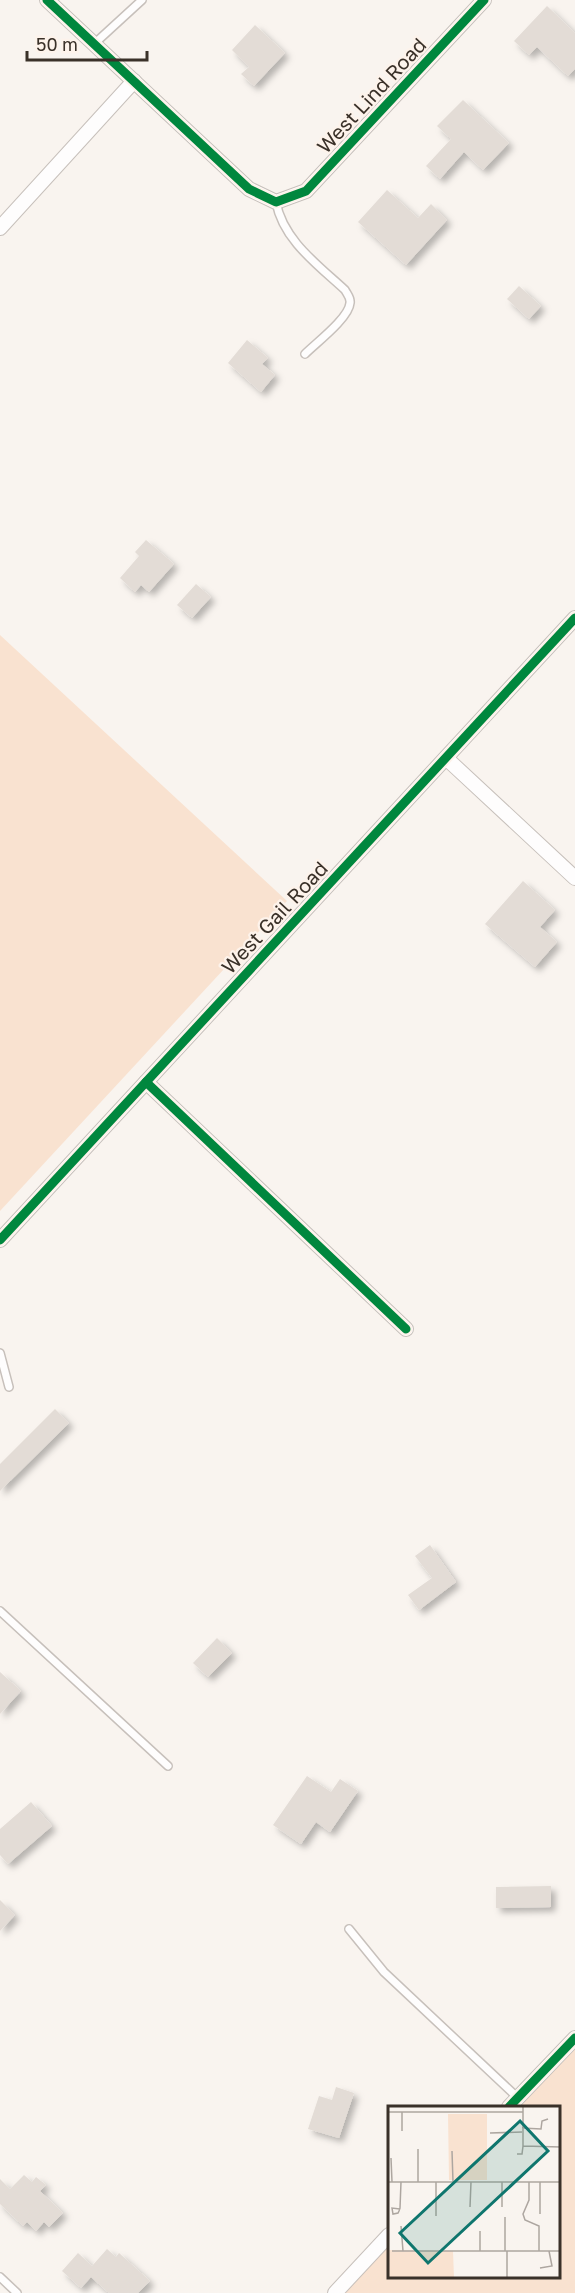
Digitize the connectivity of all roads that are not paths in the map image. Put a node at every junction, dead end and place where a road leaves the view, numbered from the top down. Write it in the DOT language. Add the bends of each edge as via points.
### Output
graph roads {
  1 [pos="47,0"];
  2 [pos="142,0"];
  3 [pos="484,0"];
  4 [pos="94,44"];
  5 [pos="134,81"];
  6 [pos="276,202"];
  7 [pos="0,228"];
  8 [pos="305,354"];
  9 [pos="575,618"];
  10 [pos="446,758"];
  11 [pos="575,878"];
  12 [pos="146,1082"];
  13 [pos="0,1240"];
  14 [pos="406,1329"];
  15 [pos="0,1353"];
  16 [pos="9,1386"];
  17 [pos="0,1611"];
  18 [pos="168,1766"];
  19 [pos="349,1929"];
  20 [pos="575,2038"];
  21 [pos="514,2103"];
  22 [pos="388,2236"];
  23 [pos="0,2277"];
  24 [pos="17,2293"];
  25 [pos="335,2293"];
  1 -- 4 [label="street"];
  2 -- 4 [label="lane"];
  3 -- 6 [label="street, West Lind Road" via="306,191"];
  4 -- 5 [label="street"];
  5 -- 6 [label="street" via="249,189"];
  5 -- 7 [label="street"];
  6 -- 8 [label="lane" via="278,215 292,237 350,297 347,313"];
  9 -- 10 [label="street, West Gail Road"];
  10 -- 11 [label="street"];
  10 -- 12 [label="street, West Gail Road"];
  12 -- 13 [label="street, West Gail Road"];
  12 -- 14 [label="street"];
  15 -- 16 [label="lane"];
  17 -- 18 [label="lane"];
  19 -- 21 [label="lane" via="384,1972"];
  20 -- 21 [label="street"];
  22 -- 25 [label="street"];
  23 -- 24 [label="lane"];
}
